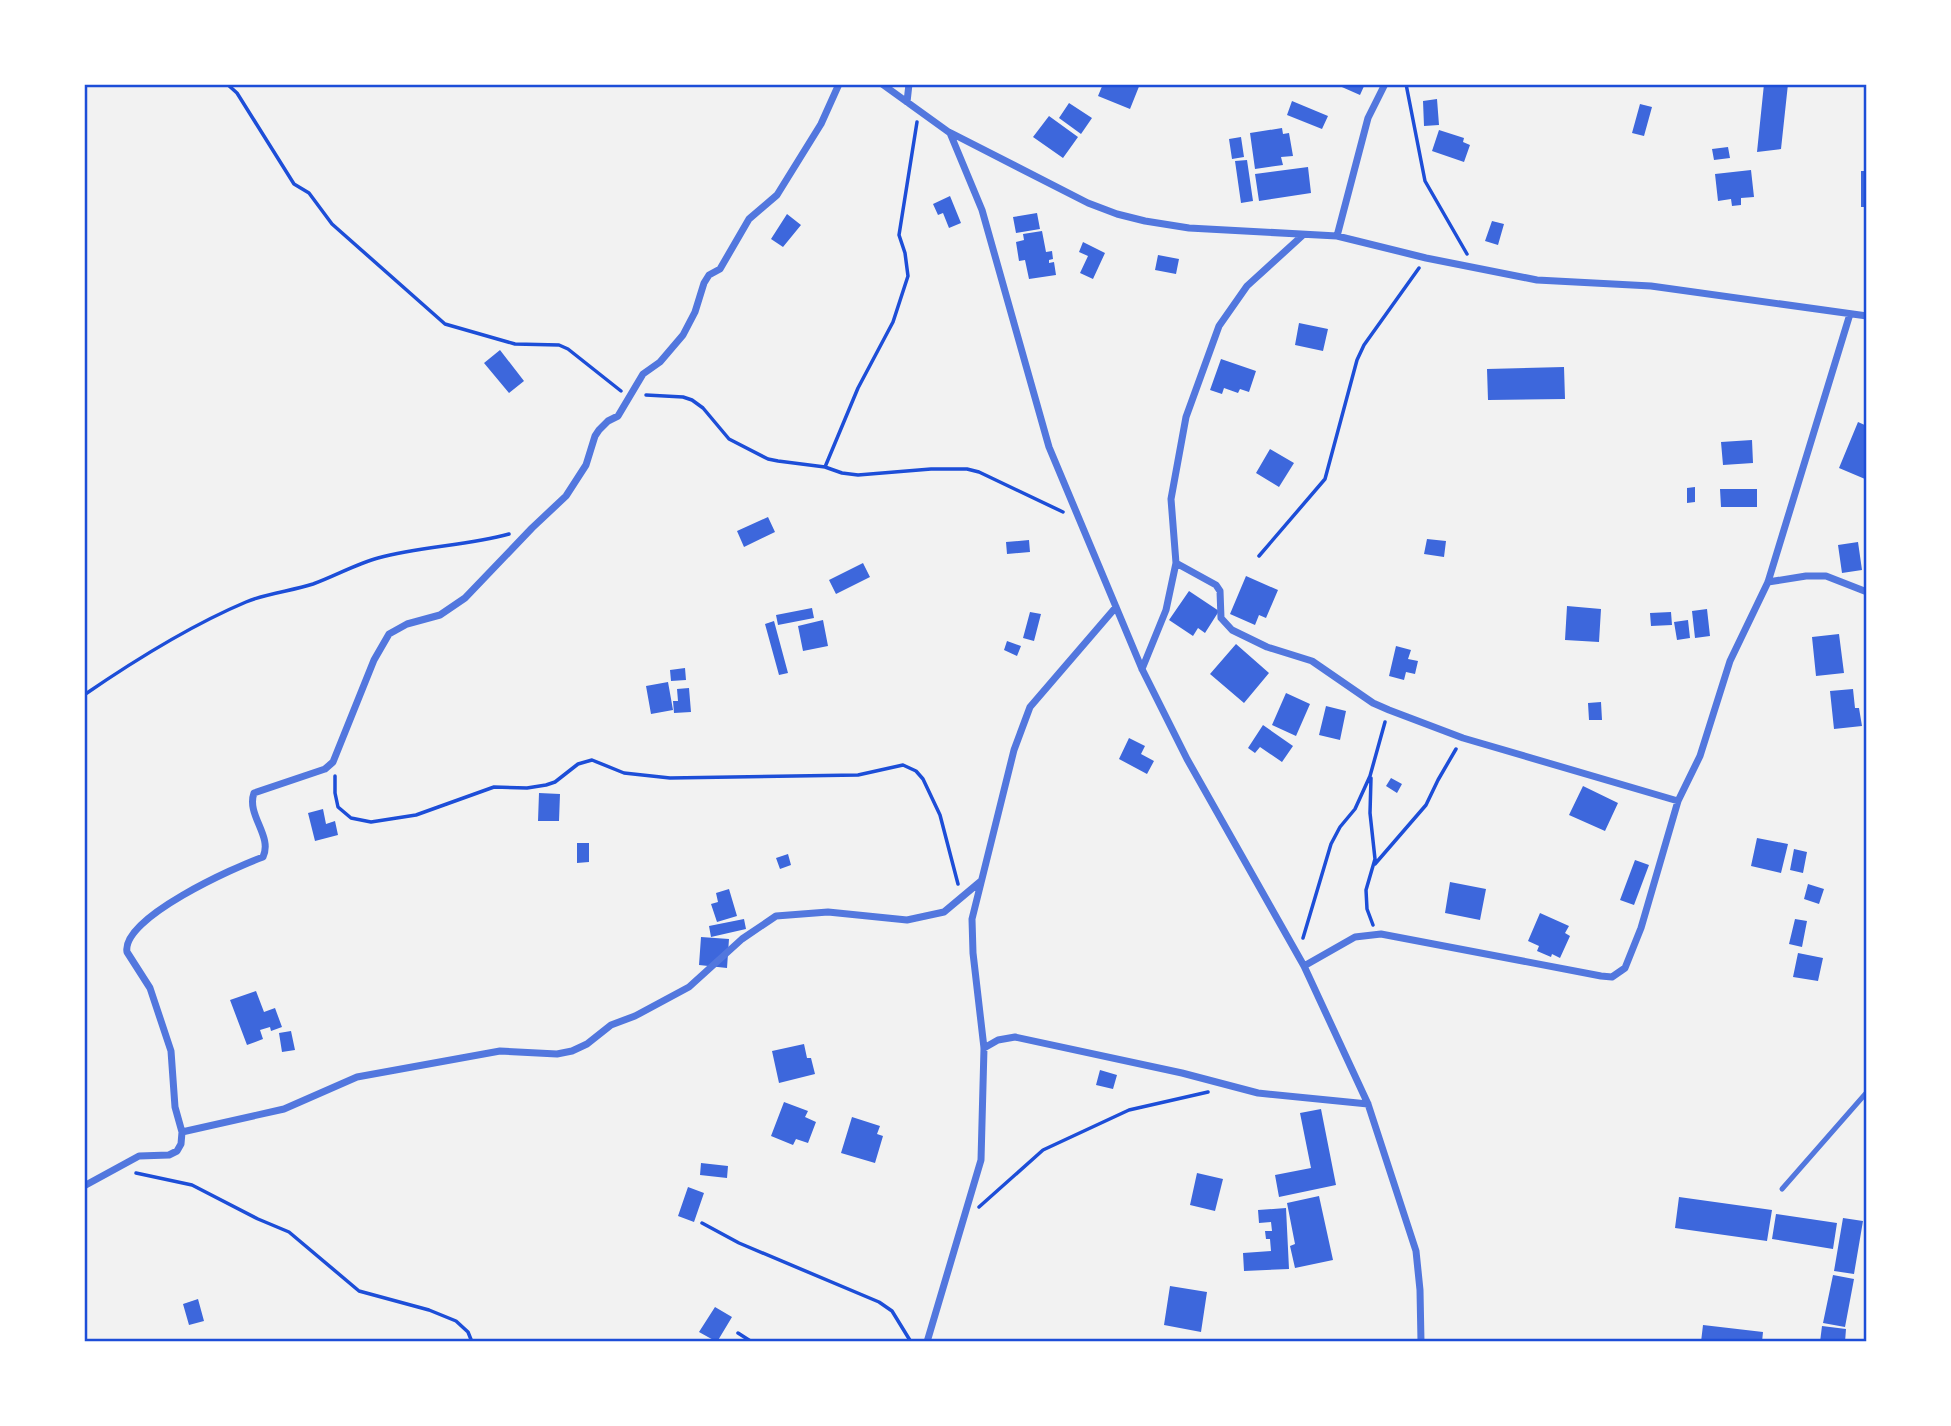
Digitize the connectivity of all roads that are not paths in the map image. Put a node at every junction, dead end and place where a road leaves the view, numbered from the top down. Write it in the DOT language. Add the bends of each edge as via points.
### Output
graph roads {
  1 [pos="839,84"];
  2 [pos="881,84"];
  3 [pos="909,84"];
  4 [pos="1385,84"];
  5 [pos="907,102"];
  6 [pos="950,133"];
  7 [pos="1303,235"];
  8 [pos="1337,236"];
  9 [pos="1850,314"];
  10 [pos="1867,316"];
  11 [pos="1176,563"];
  12 [pos="1768,582"];
  13 [pos="1867,592"];
  14 [pos="1116,607"];
  15 [pos="1142,668"];
  16 [pos="1678,801"];
  17 [pos="981,881"];
  18 [pos="1304,966"];
  19 [pos="984,1048"];
  20 [pos="1867,1092"];
  21 [pos="1368,1104"];
  22 [pos="182,1132"];
  23 [pos="84,1186"];
  24 [pos="1782,1189"];
  25 [pos="928,1342"];
  26 [pos="1421,1342"];
  1 -- 22 [label="street" via="821,124 776,195 749,219 720,269 704,283 683,335 643,374 618,416 595,436 586,464 566,496 452,609 389,634 335,757 325,769 254,793 251,804 262,830 263,858 177,899 132,935 127,952 155,998 171,1051 175,1107"];
  2 -- 5 [label="street"];
  3 -- 5 [label="street"];
  4 -- 8 [label="street" via="1368,118"];
  5 -- 6 [label="street"];
  6 -- 7 [label="street" via="1117,214 1189,228"];
  6 -- 14 [label="street" via="982,210 1049,447"];
  7 -- 8 [label="street"];
  7 -- 11 [label="street" via="1247,286 1219,326 1186,416 1173,481"];
  8 -- 9 [label="street" via="1537,280 1651,286"];
  9 -- 10 [label="street"];
  9 -- 12 [label="street"];
  11 -- 15 [label="street" via="1166,610"];
  11 -- 16 [label="street" via="1216,585 1221,618 1232,630 1312,661 1373,703 1463,738"];
  12 -- 13 [label="street" via="1826,576"];
  12 -- 16 [label="street" via="1730,661 1700,756"];
  14 -- 15 [label="street"];
  14 -- 17 [label="street" via="1030,707 1014,750"];
  15 -- 18 [label="street" via="1187,759"];
  16 -- 18 [label="street" via="1641,928 1619,974 1601,976 1381,934 1354,937"];
  17 -- 19 [label="street" via="972,937"];
  17 -- 22 [label="street" via="944,912 907,920 828,912 776,916 689,987 611,1025 572,1051 500,1051 357,1077 284,1109"];
  18 -- 21 [label="street"];
  19 -- 21 [label="street" via="1015,1037 1258,1093"];
  19 -- 25 [label="street" via="982,1150"];
  20 -- 24 [label="lane"];
  21 -- 26 [label="street" via="1416,1251"];
  22 -- 23 [label="street" via="177,1151 139,1156"];
}
